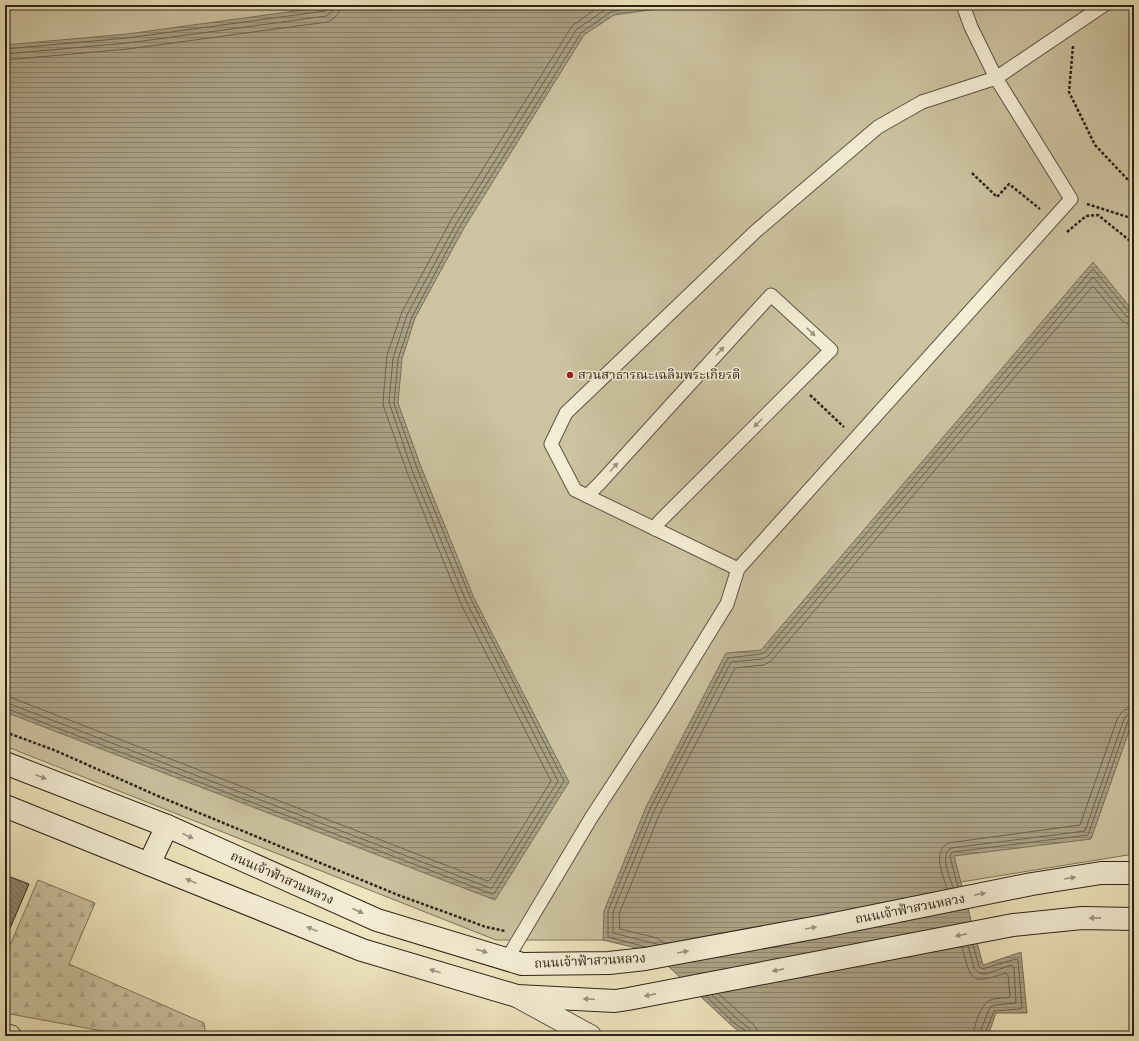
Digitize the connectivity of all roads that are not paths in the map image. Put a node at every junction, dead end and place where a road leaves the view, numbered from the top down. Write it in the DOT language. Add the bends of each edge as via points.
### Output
graph roads {
  1 [pos="963,5"];
  2 [pos="1104,5"];
  3 [pos="996,78"];
  4 [pos="587,496"];
  5 [pos="655,529"];
  6 [pos="738,569"];
  7 [pos="5,763"];
  8 [pos="5,806"];
  9 [pos="166,826"];
  10 [pos="148,864"];
  11 [pos="1134,873"];
  12 [pos="1134,919"];
  13 [pos="507,959"];
  14 [pos="517,996"];
  15 [pos="5,1035"];
  16 [pos="10,1036"];
  17 [pos="590,1036"];
  1 -- 3 [label="lane"];
  2 -- 3 [label="lane"];
  3 -- 4 [label="lane" via="922,102 878,127 756,231 566,413 551,444 575,490"];
  3 -- 6 [label="lane" via="1071,200"];
  4 -- 5 [label="lane"];
  4 -- 5 [label="lane, one-way" via="771,295 831,350 659,522"];
  5 -- 6 [label="lane"];
  6 -- 13 [label="lane" via="727,604 664,708 591,818"];
  7 -- 9 [label="main road, ถนนเจ้าฟ้าสวนหลวง, one-way"];
  8 -- 10 [label="main road"];
  9 -- 10 [label="main road"];
  9 -- 13 [label="main road, ถนนเจ้าฟ้าสวนหลวง, one-way" via="377,920"];
  14 -- 10 [label="main road, one-way" via="362,950"];
  13 -- 11 [label="main road, ถนนเจ้าฟ้าสวนหลวง, one-way" via="522,964 645,959 1032,884 1101,873"];
  12 -- 14 [label="main road, one-way" via="1082,918 1013,926 615,1001"];
  14 -- 17 [label="main road"];
  15 -- 16 [label="main road"];
}
